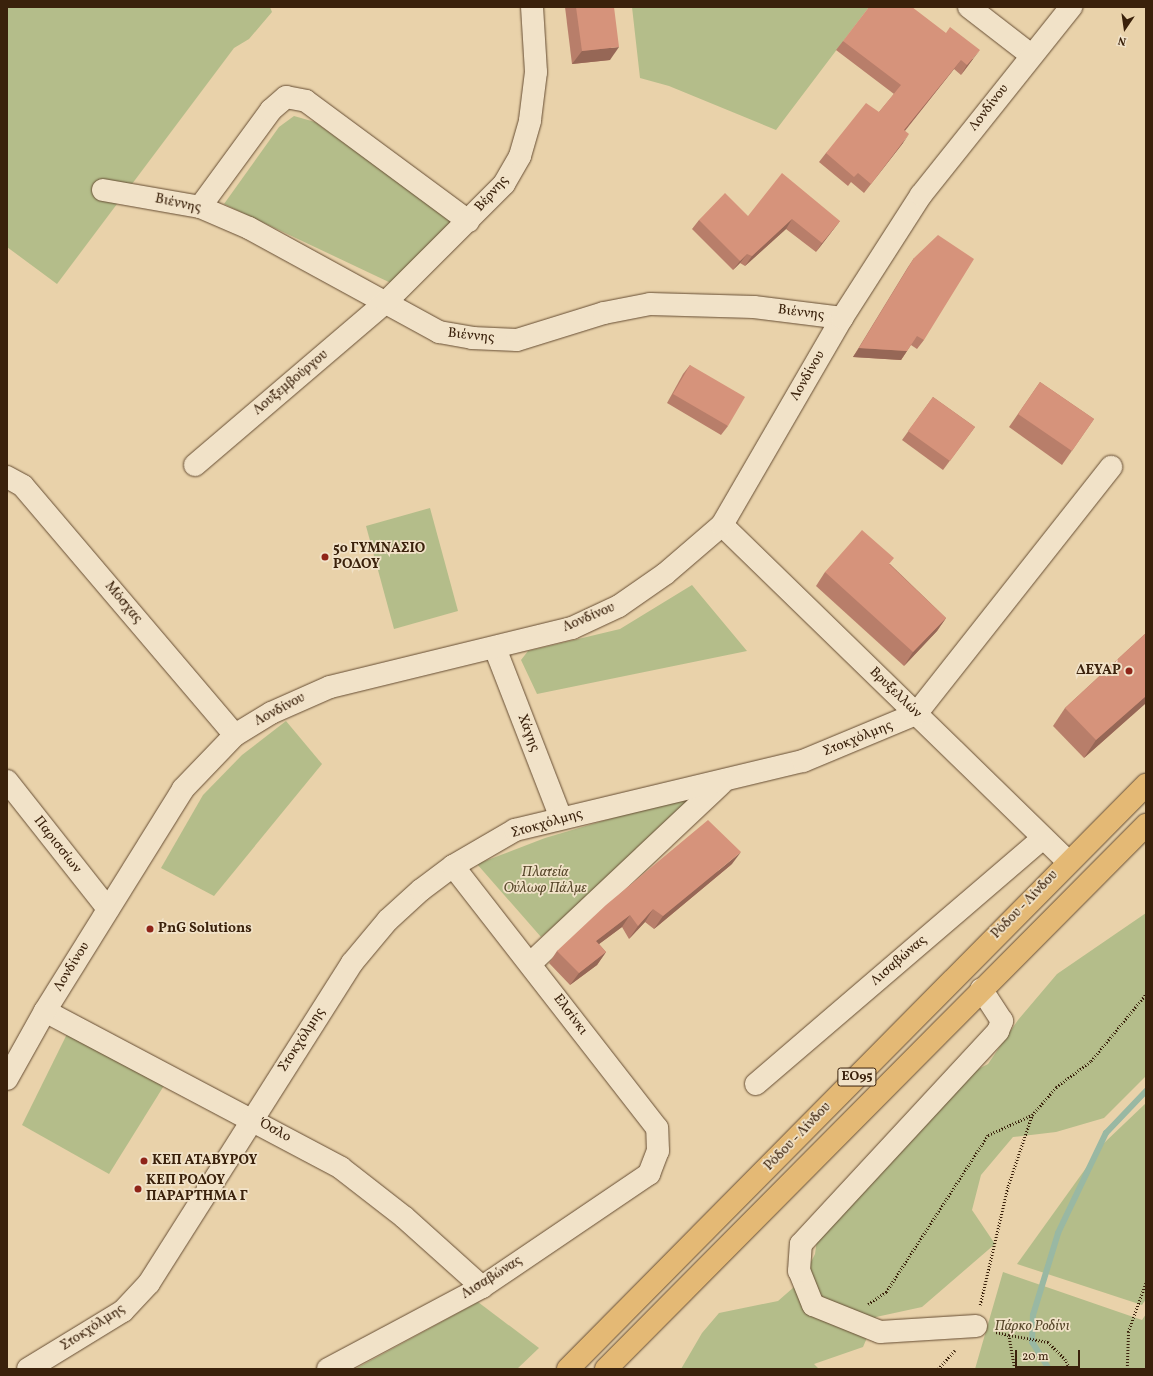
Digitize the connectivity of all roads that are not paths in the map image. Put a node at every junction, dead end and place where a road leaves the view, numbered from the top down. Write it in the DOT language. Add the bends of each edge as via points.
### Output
graph roads {
  1 [pos="532,7"];
  2 [pos="969,7"];
  3 [pos="1070,7"];
  4 [pos="1031,55"];
  5 [pos="103,190"];
  6 [pos="200,207"];
  7 [pos="468,221"];
  8 [pos="386,302"];
  9 [pos="842,318"];
  10 [pos="195,465"];
  11 [pos="1111,467"];
  12 [pos="7,477"];
  13 [pos="722,525"];
  14 [pos="495,648"];
  15 [pos="916,714"];
  16 [pos="235,735"];
  17 [pos="7,781"];
  18 [pos="722,783"];
  19 [pos="1146,785"];
  20 [pos="561,818"];
  21 [pos="1146,825"];
  22 [pos="1043,838"];
  23 [pos="1068,862"];
  24 [pos="453,866"];
  25 [pos="108,909"];
  26 [pos="531,963"];
  27 [pos="981,989"];
  28 [pos="45,1011"];
  29 [pos="7,1079"];
  30 [pos="756,1084"];
  31 [pos="251,1118"];
  32 [pos="649,1174"];
  33 [pos="482,1287"];
  34 [pos="976,1326"];
  35 [pos="28,1369"];
  36 [pos="328,1369"];
  37 [pos="568,1369"];
  38 [pos="606,1369"];
  1 -- 7 [label="street, Βέρνης" via="536,72 530,120 520,156 504,184"];
  2 -- 4 [label="street"];
  3 -- 4 [label="street, Λονδίνου"];
  4 -- 9 [label="street, Λονδίνου" via="921,195"];
  5 -- 6 [label="street, Βιέννης"];
  6 -- 7 [label="street" via="271,110 286,97 306,101"];
  6 -- 8 [label="street, Βιέννης" via="249,228"];
  7 -- 8 [label="street, Βέρνης"];
  8 -- 9 [label="street, Βιέννης" via="439,332 517,340 604,313 650,304 754,307"];
  8 -- 10 [label="street, Λουξεμβούργου"];
  9 -- 13 [label="street, Λονδίνου"];
  11 -- 15 [label="street, Στοκχόλμης"];
  12 -- 16 [label="street, Μόσχας" via="23,486"];
  13 -- 14 [label="street, Λονδίνου" via="666,574 619,606 572,628"];
  13 -- 15 [label="street, Βρυξελλών"];
  14 -- 16 [label="street, Λονδίνου" via="330,687 271,713"];
  14 -- 20 [label="street, Χάγης"];
  15 -- 18 [label="street, Στοκχόλμης" via="803,761"];
  15 -- 22 [label="street, Βρυξελλών"];
  16 -- 25 [label="street, Λονδίνου" via="183,788"];
  17 -- 25 [label="street, Παρισσίων"];
  18 -- 20 [label="street, Στοκχόλμης"];
  18 -- 26 [label="street"];
  19 -- 23 [label="main road, Ρόδου - Λίνδου / ΕΟ95"];
  20 -- 24 [label="street, Στοκχόλμης" via="515,830"];
  21 -- 27 [label="main road, Ρόδου - Λίνδου / ΕΟ95"];
  22 -- 23 [label="street, Βρυξελλών"];
  22 -- 30 [label="street, Λισαβώνας"];
  23 -- 37 [label="main road, Ρόδου - Λίνδου / ΕΟ95"];
  24 -- 26 [label="street, Ελσίνκι"];
  24 -- 31 [label="street, Στοκχόλμης" via="388,920 352,963"];
  25 -- 28 [label="street, Λονδίνου"];
  26 -- 32 [label="street, Ελσίνκι" via="657,1128 658,1152"];
  27 -- 34 [label="street" via="1002,1021 998,1031 801,1244 799,1270 813,1305 880,1332"];
  27 -- 38 [label="main road, Ρόδου - Λίνδου / ΕΟ95"];
  28 -- 29 [label="street, Λονδίνου"];
  28 -- 31 [label="street, Όσλο"];
  31 -- 33 [label="street, Όσλο" via="341,1168 404,1217"];
  31 -- 35 [label="street, Στοκχόλμης" via="149,1283 124,1311"];
  32 -- 33 [label="street, Λισαβώνας"];
  33 -- 36 [label="street, Λισαβώνας"];
}
